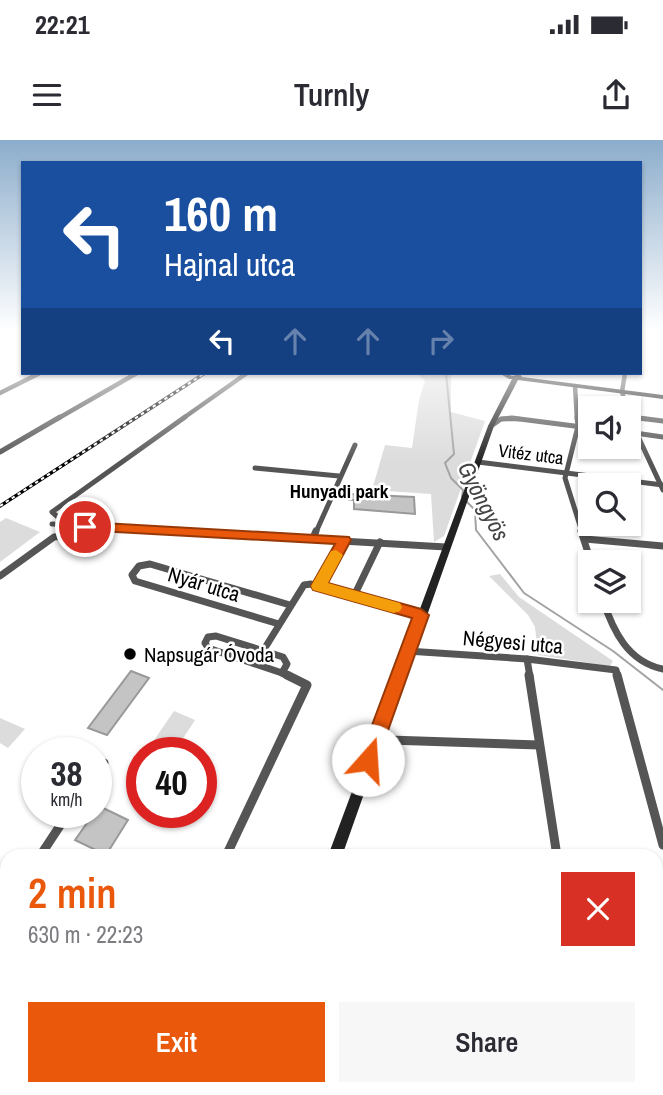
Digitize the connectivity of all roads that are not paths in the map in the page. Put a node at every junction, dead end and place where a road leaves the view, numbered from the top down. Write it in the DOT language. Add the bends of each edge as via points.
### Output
graph roads {
  1 [pos="36,375"];
  2 [pos="134,375"];
  3 [pos="244,375"];
  4 [pos="505,375"];
  5 [pos="518,375"];
  6 [pos="625,375"];
  7 [pos="575,386"];
  8 [pos="622,392"];
  9 [pos="0,393"];
  10 [pos="623,396"];
  11 [pos="663,397"];
  12 [pos="498,408"];
  13 [pos="641,417"];
  14 [pos="512,418"];
  15 [pos="663,421"];
  16 [pos="491,426"];
  17 [pos="578,426"];
  18 [pos="641,434"];
  19 [pos="663,437"];
  20 [pos="355,445"];
  21 [pos="641,450"];
  22 [pos="0,452"];
  23 [pos="478,462"];
  24 [pos="256,468"];
  25 [pos="565,472"];
  26 [pos="339,476"];
  27 [pos="662,486"];
  28 [pos="52,524"];
  29 [pos="106,528"];
  30 [pos="313,538"];
  31 [pos="585,539"];
  32 [pos="344,540"];
  33 [pos="380,542"];
  34 [pos="663,546"];
  35 [pos="446,547"];
  36 [pos="588,550"];
  37 [pos="0,576"];
  38 [pos="318,586"];
  39 [pos="354,596"];
  40 [pos="290,605"];
  41 [pos="608,613"];
  42 [pos="421,615"];
  43 [pos="279,624"];
  44 [pos="263,651"];
  45 [pos="407,651"];
  46 [pos="527,659"];
  47 [pos="662,672"];
  48 [pos="282,673"];
  49 [pos="377,736"];
  50 [pos="539,745"];
  51 [pos="58,828"];
  52 [pos="663,845"];
  53 [pos="45,849"];
  54 [pos="229,849"];
  55 [pos="337,849"];
  56 [pos="556,849"];
  1 -- 9 [label="street"];
  2 -- 22 [label="street"];
  3 -- 29 [label="street" via="52,512 59,519"];
  4 -- 12 [label="street"];
  5 -- 7 [label="street"];
  5 -- 12 [label="street"];
  6 -- 8 [label="street"];
  7 -- 8 [label="street"];
  7 -- 17 [label="street"];
  8 -- 10 [label="street"];
  8 -- 11 [label="street"];
  12 -- 14 [label="street"];
  12 -- 16 [label="street"];
  13 -- 15 [label="street"];
  14 -- 16 [label="street"];
  14 -- 17 [label="street"];
  16 -- 23 [label="street"];
  17 -- 25 [label="street"];
  18 -- 19 [label="street"];
  20 -- 26 [label="street"];
  21 -- 27 [label="street"];
  23 -- 25 [label="street, Vitéz utca"];
  23 -- 35 [label="street"];
  24 -- 26 [label="street"];
  25 -- 27 [label="street, Vitéz utca"];
  25 -- 31 [label="street"];
  26 -- 30 [label="street"];
  28 -- 29 [label="street"];
  29 -- 30 [label="street"];
  29 -- 37 [label="street" via="93,544 54,537"];
  30 -- 32 [label="street"];
  31 -- 34 [label="street"];
  31 -- 36 [label="street"];
  32 -- 33 [label="street"];
  32 -- 38 [label="street"];
  33 -- 35 [label="street"];
  33 -- 39 [label="street"];
  35 -- 42 [label="street"];
  38 -- 39 [label="street"];
  38 -- 40 [label="street" via="304,585"];
  39 -- 42 [label="street"];
  40 -- 43 [label="street"];
  40 -- 43 [label="street, Nyár utca" via="150,564 132,575 135,581"];
  41 -- 47 [label="street" via="636,659"];
  42 -- 45 [label="street"];
  43 -- 44 [label="street"];
  44 -- 48 [label="street" via="287,660"];
  44 -- 48 [label="street" via="212,635 205,643 208,648"];
  45 -- 46 [label="street, Négyesi utca"];
  45 -- 49 [label="street"];
  46 -- 50 [label="street"];
  46 -- 52 [label="street, Négyesi utca" via="616,670"];
  48 -- 54 [label="street" via="304,682 307,690"];
  49 -- 50 [label="street"];
  49 -- 55 [label="street"];
  50 -- 56 [label="street"];
  51 -- 53 [label="street"];
}
